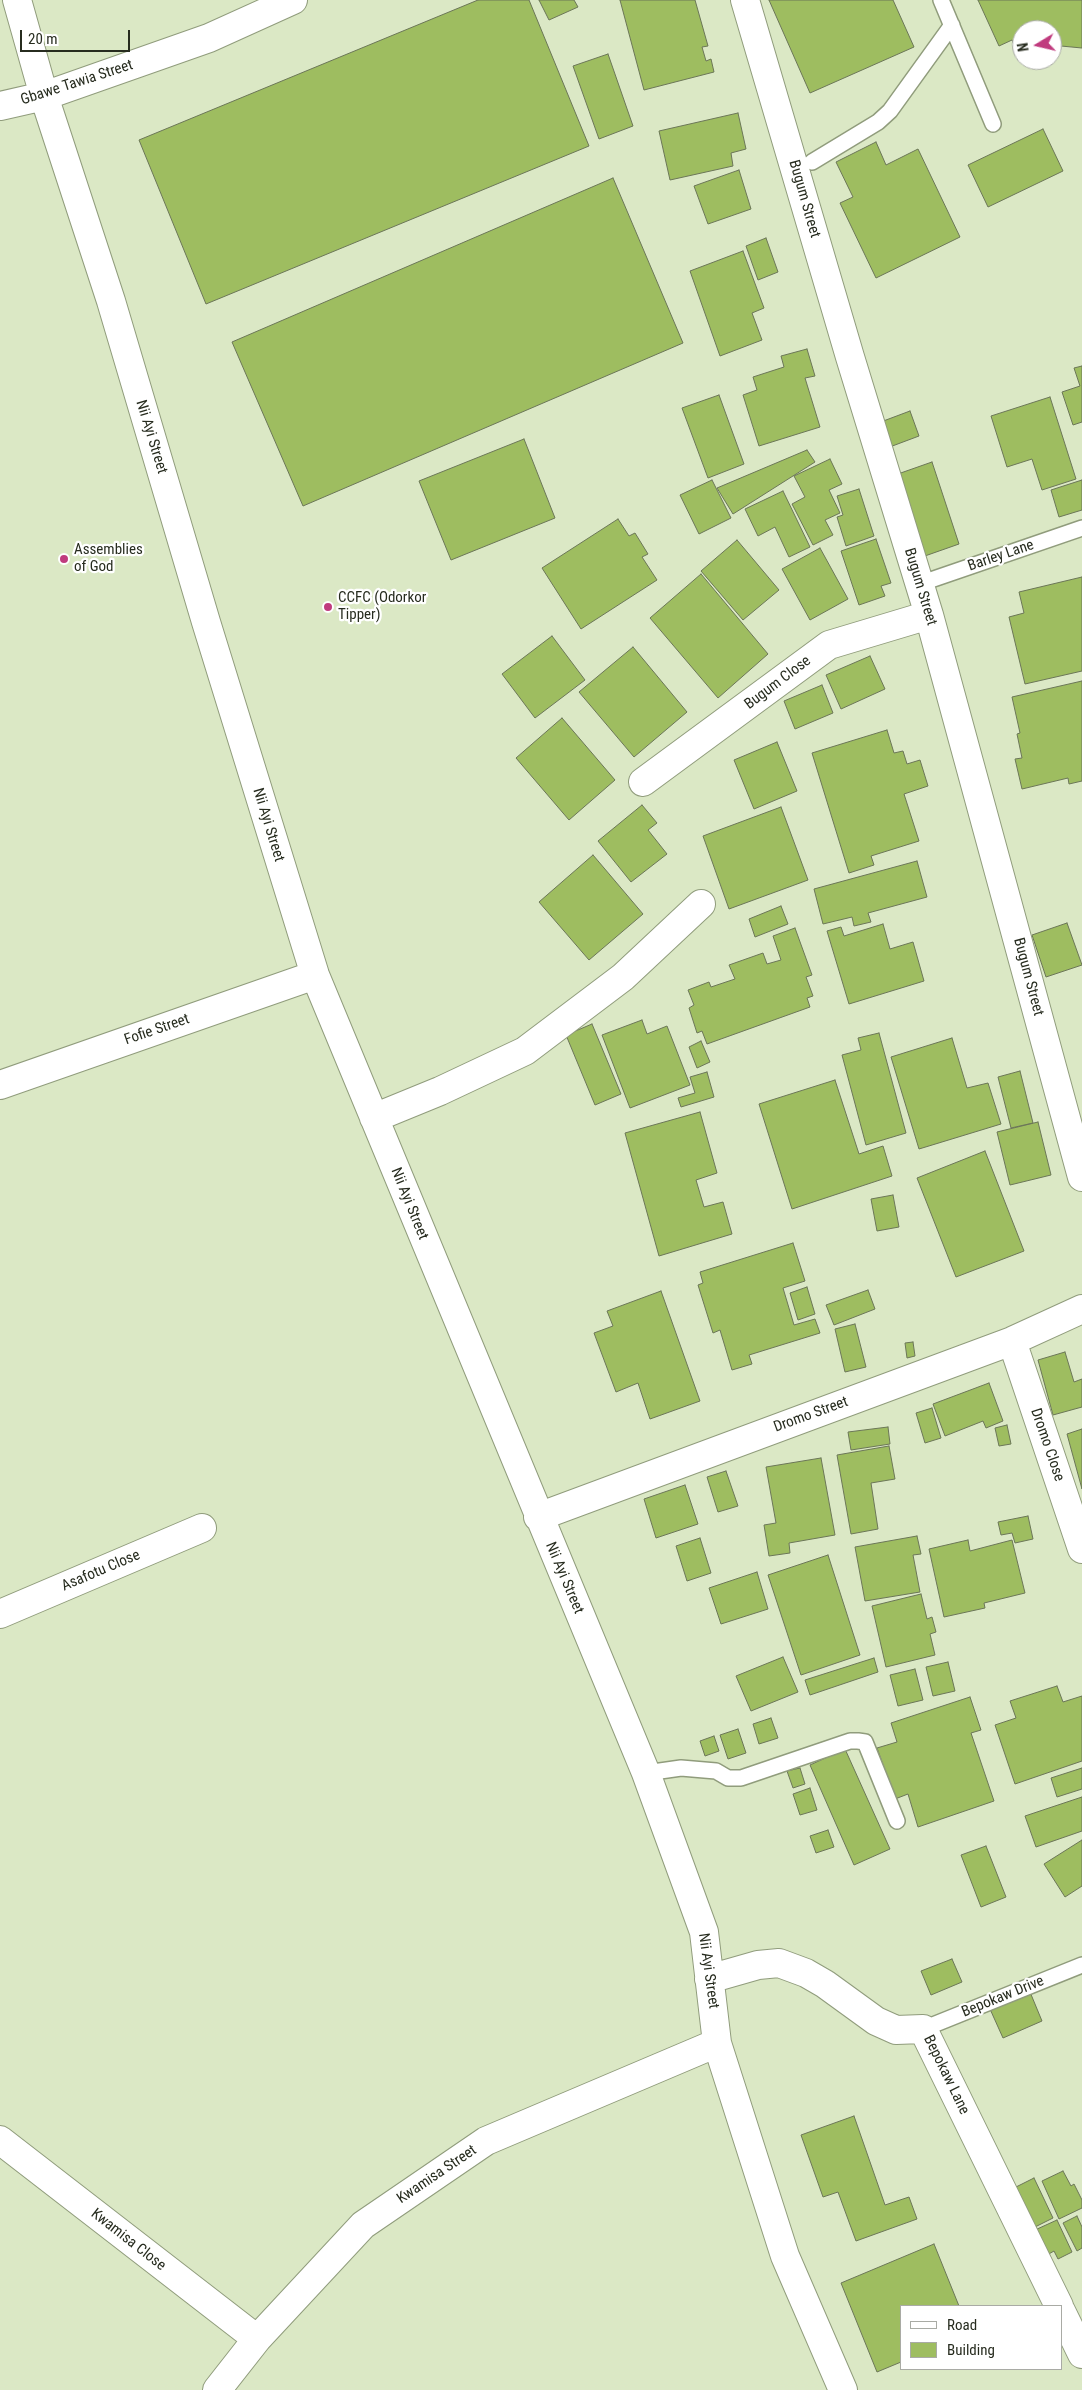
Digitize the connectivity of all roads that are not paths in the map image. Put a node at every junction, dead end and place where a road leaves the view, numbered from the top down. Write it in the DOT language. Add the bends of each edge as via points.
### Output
graph roads {
  1 [pos="17,0"];
  2 [pos="293,0"];
  3 [pos="745,0"];
  4 [pos="941,0"];
  5 [pos="952,25"];
  6 [pos="44,96"];
  7 [pos="0,106"];
  8 [pos="993,124"];
  9 [pos="812,162"];
  10 [pos="1082,528"];
  11 [pos="919,584"];
  12 [pos="929,615"];
  13 [pos="643,782"];
  14 [pos="701,904"];
  15 [pos="314,975"];
  16 [pos="0,1085"];
  17 [pos="374,1118"];
  18 [pos="1082,1177"];
  19 [pos="1082,1309"];
  20 [pos="1012,1341"];
  21 [pos="538,1517"];
  22 [pos="202,1528"];
  23 [pos="1082,1549"];
  24 [pos="0,1614"];
  25 [pos="646,1773"];
  26 [pos="897,1821"];
  27 [pos="1082,1965"];
  28 [pos="709,1979"];
  29 [pos="923,2029"];
  30 [pos="717,2043"];
  31 [pos="0,2140"];
  32 [pos="1059,2305"];
  33 [pos="1062,2312"];
  34 [pos="257,2339"];
  35 [pos="1082,2354"];
  36 [pos="217,2390"];
  37 [pos="843,2390"];
  1 -- 6 [label="street, Nii Ayi Street"];
  2 -- 6 [label="street, Gbawe Tawia Street" via="209,38"];
  3 -- 11 [label="street, Bugum Street"];
  4 -- 5 [label="lane"];
  5 -- 8 [label="lane"];
  5 -- 9 [label="lane" via="890,111 878,122"];
  6 -- 7 [label="street, Gbawe Tawia Street"];
  6 -- 15 [label="street, Nii Ayi Street" via="111,301"];
  10 -- 11 [label="lane, Barley Lane"];
  11 -- 12 [label="street, Bugum Street"];
  12 -- 13 [label="street, Bugum Close" via="828,645"];
  12 -- 18 [label="street, Bugum Street"];
  14 -- 17 [label="street" via="623,977 524,1051 440,1092"];
  15 -- 16 [label="street, Fofie Street"];
  15 -- 17 [label="street, Nii Ayi Street"];
  17 -- 21 [label="street, Nii Ayi Street"];
  19 -- 20 [label="street, Dromo Street"];
  20 -- 21 [label="street, Dromo Street"];
  20 -- 23 [label="street, Dromo Close"];
  21 -- 25 [label="street, Nii Ayi Street"];
  22 -- 24 [label="street, Asafotu Close"];
  25 -- 26 [label="lane" via="681,1768 741,1778 850,1741 865,1742"];
  25 -- 28 [label="street, Nii Ayi Street" via="704,1932"];
  27 -- 29 [label="lane, Bepokaw Drive"];
  28 -- 29 [label="street, Bepokaw Lane" via="758,1964 779,1963 825,1984 876,2021 896,2030"];
  28 -- 30 [label="street, Nii Ayi Street"];
  29 -- 32 [label="street, Bepokaw Lane"];
  30 -- 34 [label="street, Kwamisa Street" via="486,2141 363,2226"];
  30 -- 37 [label="street, Nii Ayi Street" via="784,2256"];
  31 -- 34 [label="street, Kwamisa Close"];
  33 -- 35 [label="street"];
  34 -- 36 [label="street, Kwamisa Street"];
}
